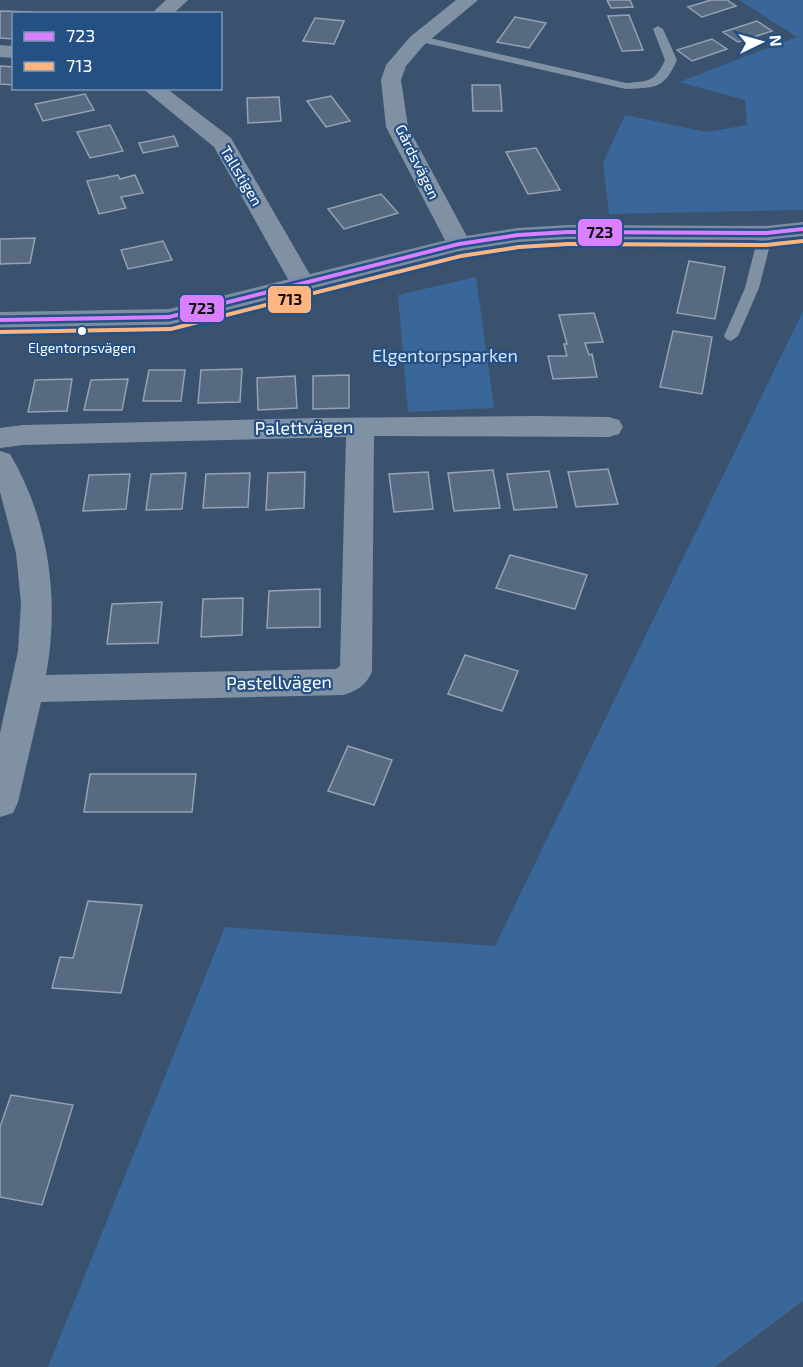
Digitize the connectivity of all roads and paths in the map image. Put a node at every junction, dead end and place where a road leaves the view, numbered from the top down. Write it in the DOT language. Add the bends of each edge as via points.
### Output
graph roads {
  1 [pos="178,0"];
  2 [pos="468,0"];
  3 [pos="163,12"];
  4 [pos="658,29"];
  5 [pos="421,39"];
  6 [pos="155,90"];
  7 [pos="803,229"];
  8 [pos="765,233"];
  9 [pos="459,244"];
  10 [pos="303,285"];
  11 [pos="0,320"];
  12 [pos="731,336"];
  13 [pos="360,427"];
  14 [pos="609,427"];
  15 [pos="0,438"];
  16 [pos="0,461"];
  17 [pos="27,688"];
  18 [pos="0,802"];
  1 -- 3 [label="street"];
  2 -- 5 [label="street, Gårdsvägen"];
  4 -- 5 [label="lane" via="671,60 663,77 641,86 603,82"];
  5 -- 9 [label="street, Gårdsvägen" via="396,65 391,80 397,127"];
  6 -- 10 [label="street, Tallstigen" via="223,143"];
  7 -- 8 [label="street"];
  8 -- 9 [label="street" via="568,232"];
  8 -- 12 [label="lane" via="752,288"];
  9 -- 10 [label="street"];
  10 -- 11 [label="street" via="169,317"];
  13 -- 14 [label="street, Palettvägen"];
  13 -- 15 [label="street, Palettvägen"];
  13 -- 17 [label="street, Pastellvägen" via="356,672 343,682"];
  16 -- 17 [label="street" via="13,483 32,549 36,611"];
  17 -- 18 [label="street"];
}
